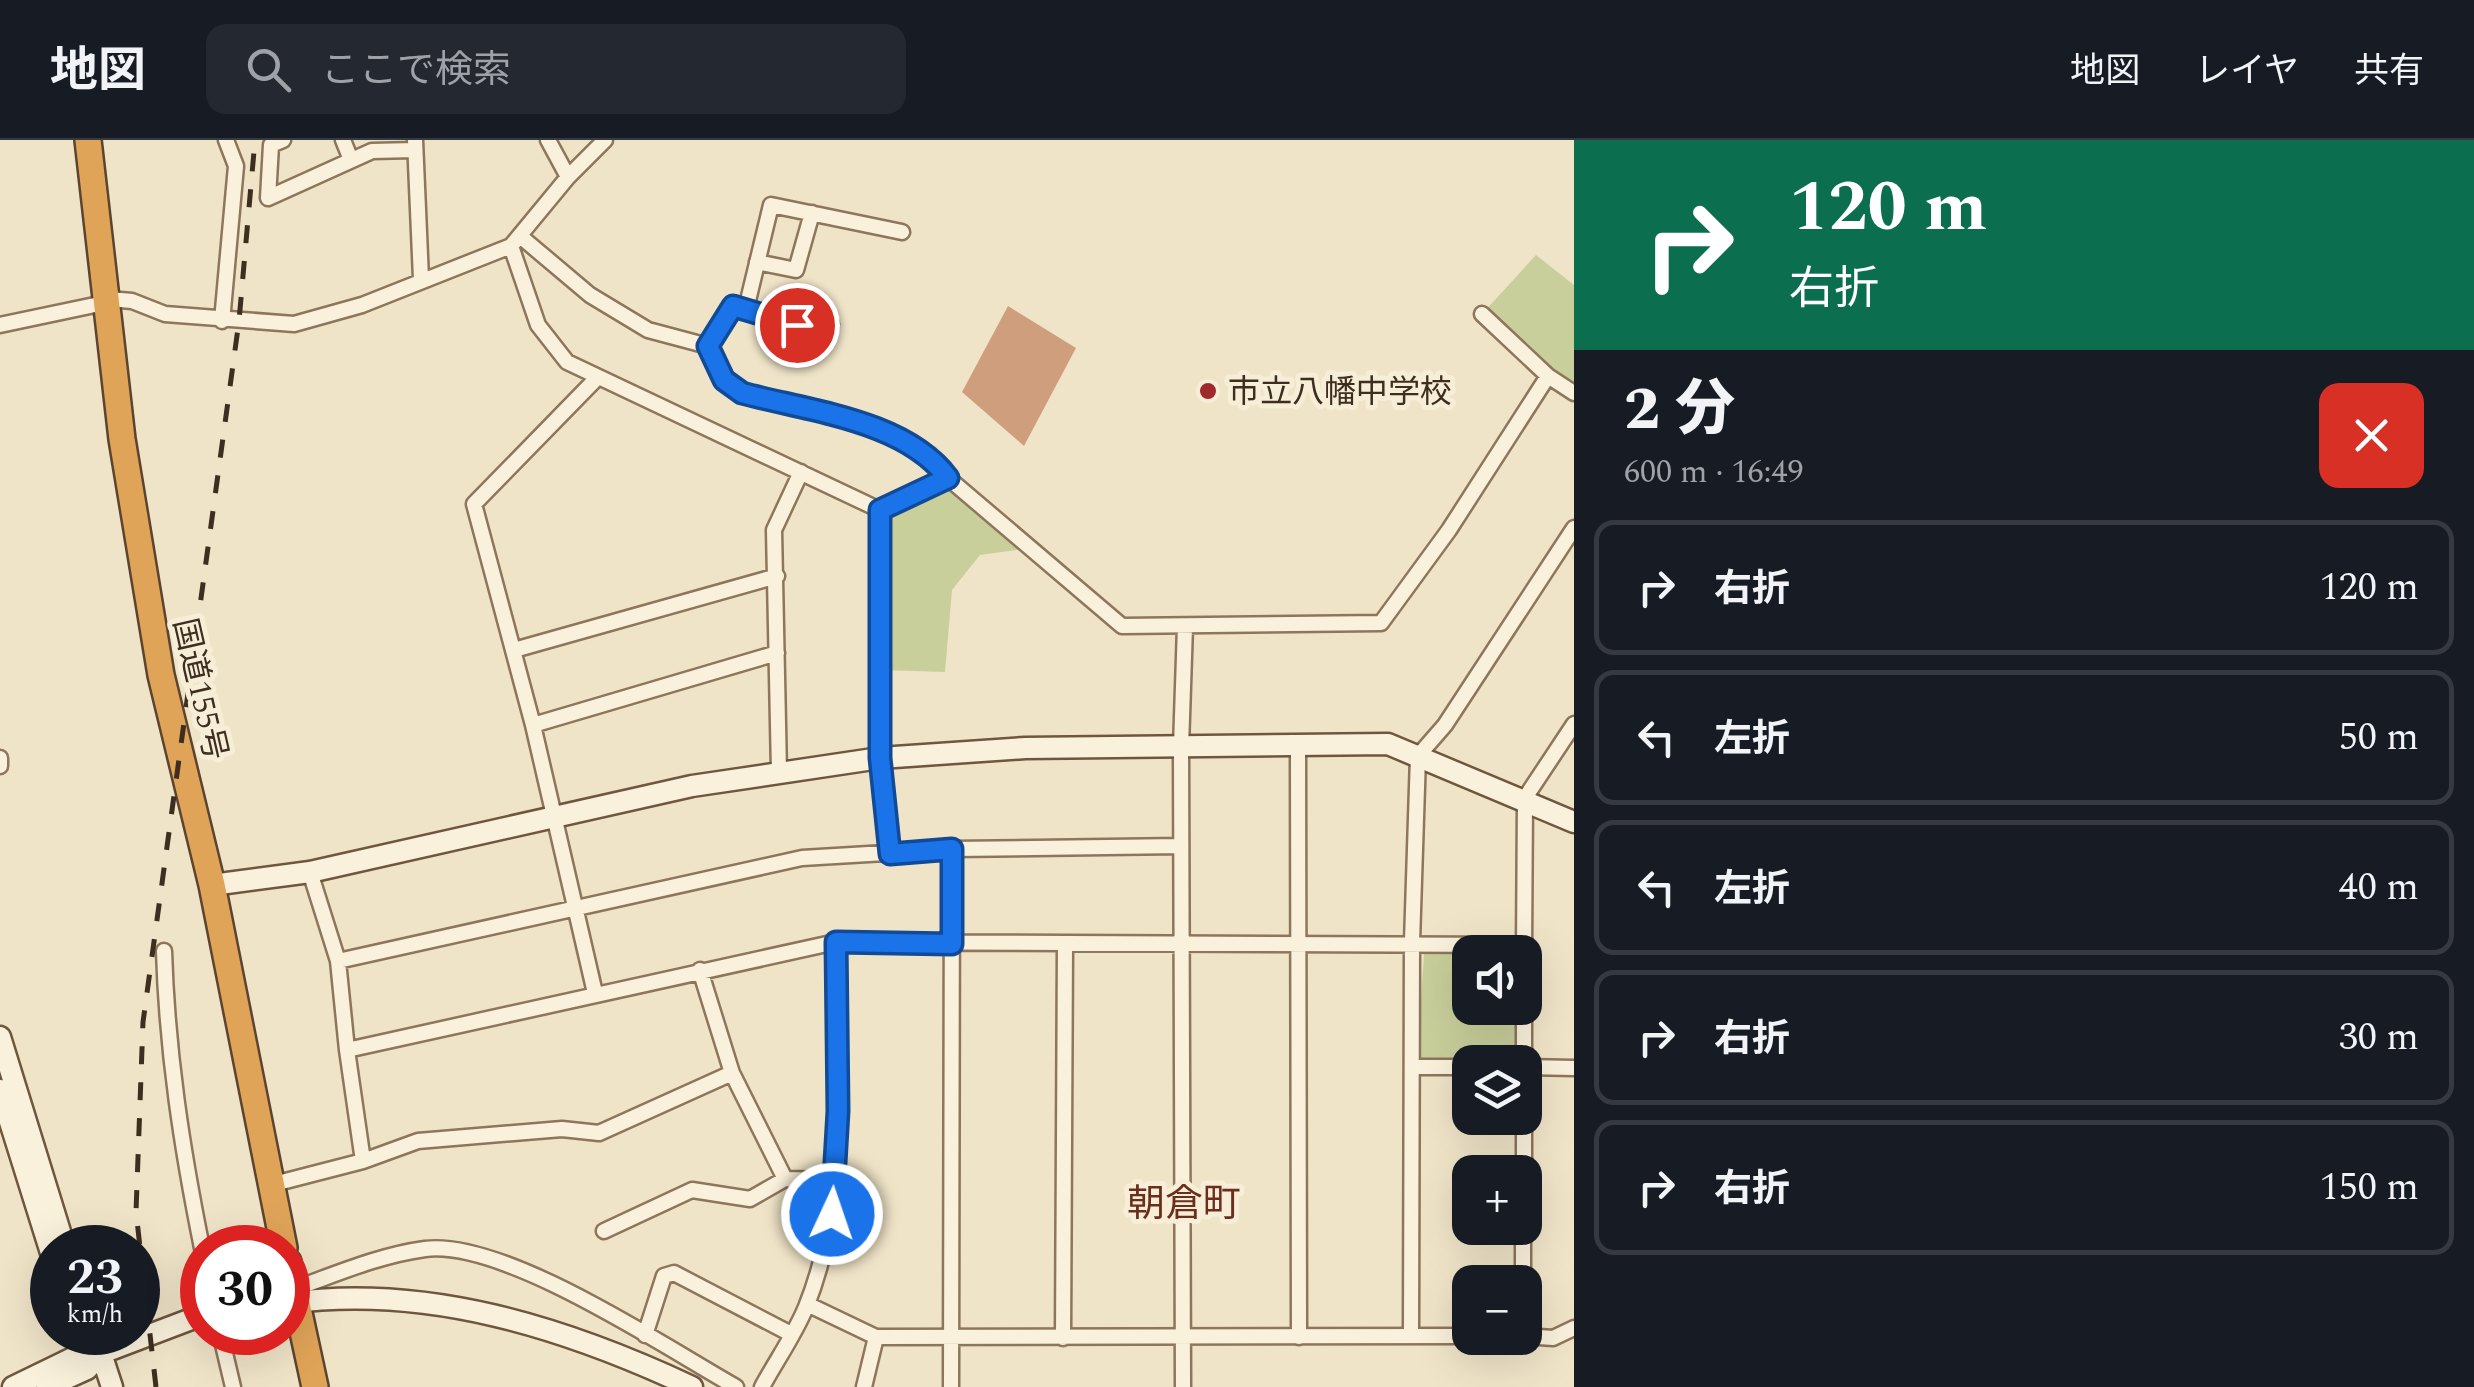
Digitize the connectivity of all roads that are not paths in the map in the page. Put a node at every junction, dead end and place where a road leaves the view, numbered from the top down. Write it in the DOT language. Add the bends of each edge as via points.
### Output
graph roads {
  1 [pos="88,140"];
  2 [pos="226,140"];
  3 [pos="283,140"];
  4 [pos="344,140"];
  5 [pos="548,140"];
  6 [pos="605,140"];
  7 [pos="415,145"];
  8 [pos="352,160"];
  9 [pos="568,177"];
  10 [pos="812,212"];
  11 [pos="902,232"];
  12 [pos="516,241"];
  13 [pos="757,262"];
  14 [pos="421,279"];
  15 [pos="109,302"];
  16 [pos="746,308"];
  17 [pos="1482,314"];
  18 [pos="222,321"];
  19 [pos="831,324"];
  20 [pos="0,325"];
  21 [pos="708,346"];
  22 [pos="1548,376"];
  23 [pos="596,378"];
  24 [pos="1574,393"];
  25 [pos="801,472"];
  26 [pos="948,478"];
  27 [pos="880,510"];
  28 [pos="1574,528"];
  29 [pos="778,576"];
  30 [pos="1185,626"];
  31 [pos="514,650"];
  32 [pos="777,654"];
  33 [pos="1574,724"];
  34 [pos="533,725"];
  35 [pos="1298,744"];
  36 [pos="1181,747"];
  37 [pos="1418,756"];
  38 [pos="0,758"];
  39 [pos="880,758"];
  40 [pos="0,766"];
  41 [pos="779,772"];
  42 [pos="1525,798"];
  43 [pos="554,816"];
  44 [pos="1574,822"];
  45 [pos="1181,846"];
  46 [pos="952,849"];
  47 [pos="890,854"];
  48 [pos="310,872"];
  49 [pos="212,885"];
  50 [pos="576,905"];
  51 [pos="1524,935"];
  52 [pos="836,942"];
  53 [pos="1412,942"];
  54 [pos="952,944"];
  55 [pos="1065,944"];
  56 [pos="1183,944"];
  57 [pos="1299,944"];
  58 [pos="1452,944"];
  59 [pos="164,950"];
  60 [pos="338,961"];
  61 [pos="700,970"];
  62 [pos="594,993"];
  63 [pos="0,1037"];
  64 [pos="348,1050"];
  65 [pos="1542,1066"];
  66 [pos="1412,1067"];
  67 [pos="1452,1067"];
  68 [pos="1574,1068"];
  69 [pos="732,1072"];
  70 [pos="0,1090"];
  71 [pos="364,1162"];
  72 [pos="786,1178"];
  73 [pos="835,1180"];
  74 [pos="270,1185"];
  75 [pos="42,1225"];
  76 [pos="57,1225"];
  77 [pos="197,1225"];
  78 [pos="279,1225"];
  79 [pos="604,1231"];
  80 [pos="310,1290"];
  81 [pos="310,1298"];
  82 [pos="807,1304"];
  83 [pos="1574,1328"];
  84 [pos="791,1334"];
  85 [pos="644,1336"];
  86 [pos="1412,1336"];
  87 [pos="1452,1336"];
  88 [pos="950,1337"];
  89 [pos="1299,1337"];
  90 [pos="1542,1337"];
  91 [pos="876,1338"];
  92 [pos="1063,1338"];
  93 [pos="1182,1338"];
  94 [pos="68,1355"];
  95 [pos="89,1355"];
  96 [pos="95,1355"];
  97 [pos="225,1355"];
  98 [pos="307,1355"];
  99 [pos="13,1387"];
  100 [pos="47,1387"];
  101 [pos="112,1387"];
  102 [pos="233,1387"];
  103 [pos="315,1387"];
  104 [pos="692,1387"];
  105 [pos="736,1387"];
  106 [pos="762,1387"];
  107 [pos="864,1387"];
  108 [pos="950,1387"];
  109 [pos="1183,1387"];
  1 -- 15 [label="highway, 国道155号"];
  2 -- 18 [label="street" via="236,166"];
  3 -- 8 [label="street" via="272,144 268,198"];
  4 -- 8 [label="street"];
  5 -- 9 [label="street"];
  6 -- 9 [label="street"];
  7 -- 8 [label="street"];
  7 -- 14 [label="street"];
  9 -- 12 [label="street"];
  10 -- 11 [label="street"];
  10 -- 13 [label="street" via="796,270"];
  10 -- 13 [label="street" via="771,205"];
  12 -- 14 [label="street"];
  12 -- 21 [label="street" via="648,330"];
  12 -- 23 [label="street" via="538,325 566,362"];
  13 -- 16 [label="street"];
  14 -- 18 [label="street" via="362,306 294,324"];
  15 -- 18 [label="street" via="132,300 165,314"];
  15 -- 20 [label="street"];
  15 -- 49 [label="highway, 国道155号" via="122,440 158,658"];
  16 -- 19 [label="street" via="797,325"];
  16 -- 21 [label="street" via="733,306"];
  17 -- 22 [label="street"];
  21 -- 26 [label="street" via="724,380 742,393 879,430 931,456"];
  22 -- 24 [label="street"];
  22 -- 30 [label="street" via="1381,623"];
  23 -- 25 [label="street"];
  23 -- 31 [label="street" via="474,504"];
  25 -- 27 [label="street"];
  25 -- 29 [label="street" via="774,530"];
  26 -- 27 [label="street"];
  26 -- 30 [label="street" via="1122,626"];
  27 -- 39 [label="street"];
  28 -- 37 [label="street"];
  29 -- 31 [label="street"];
  29 -- 32 [label="street"];
  30 -- 36 [label="street"];
  31 -- 34 [label="street"];
  32 -- 34 [label="street"];
  32 -- 41 [label="street"];
  33 -- 42 [label="street"];
  34 -- 43 [label="street"];
  35 -- 36 [label="street"];
  35 -- 37 [label="street" via="1388,744"];
  35 -- 57 [label="street"];
  36 -- 39 [label="street"];
  36 -- 45 [label="street"];
  37 -- 42 [label="street"];
  37 -- 53 [label="street"];
  38 -- 40 [label="street"];
  39 -- 41 [label="street"];
  39 -- 47 [label="street"];
  41 -- 43 [label="street"];
  42 -- 44 [label="street"];
  42 -- 51 [label="street"];
  43 -- 48 [label="street"];
  43 -- 50 [label="street"];
  45 -- 46 [label="street"];
  45 -- 56 [label="street"];
  46 -- 47 [label="street"];
  46 -- 54 [label="street"];
  47 -- 50 [label="street" via="802,858"];
  48 -- 49 [label="street"];
  48 -- 60 [label="street"];
  49 -- 74 [label="highway, 国道155号"];
  50 -- 60 [label="street"];
  50 -- 62 [label="street"];
  52 -- 54 [label="street"];
  52 -- 61 [label="street"];
  52 -- 73 [label="street"];
  53 -- 57 [label="street"];
  53 -- 58 [label="street"];
  53 -- 66 [label="street"];
  54 -- 55 [label="street"];
  54 -- 88 [label="street"];
  55 -- 56 [label="street"];
  55 -- 92 [label="street"];
  56 -- 57 [label="street"];
  56 -- 93 [label="street"];
  57 -- 89 [label="street"];
  59 -- 77 [label="street" via="166,1029"];
  60 -- 64 [label="street"];
  61 -- 62 [label="street"];
  61 -- 69 [label="street"];
  62 -- 64 [label="street"];
  63 -- 76 [label="street"];
  64 -- 71 [label="street"];
  65 -- 68 [label="street"];
  66 -- 67 [label="street"];
  66 -- 86 [label="street"];
  69 -- 71 [label="street" via="600,1133 562,1129 418,1141"];
  69 -- 72 [label="street"];
  70 -- 75 [label="street"];
  71 -- 74 [label="street"];
  72 -- 73 [label="street"];
  72 -- 79 [label="street" via="750,1199 692,1190"];
  73 -- 82 [label="street"];
  74 -- 78 [label="highway, 国道155号"];
  80 -- 85 [label="street" via="362,1264 428,1249 479,1254"];
  81 -- 104 [label="street" via="384,1296 517,1320 604,1346"];
  82 -- 84 [label="street"];
  82 -- 91 [label="street"];
  83 -- 90 [label="street"];
  84 -- 85 [label="street" via="674,1273 664,1276"];
  84 -- 106 [label="street"];
  85 -- 105 [label="street"];
  86 -- 87 [label="street"];
  86 -- 89 [label="street"];
  88 -- 91 [label="street"];
  88 -- 92 [label="street"];
  88 -- 108 [label="street"];
  89 -- 93 [label="street"];
  91 -- 107 [label="street"];
  92 -- 93 [label="street"];
  93 -- 109 [label="street"];
  94 -- 99 [label="street"];
  95 -- 100 [label="street" via="88,1369"];
  96 -- 101 [label="street"];
  97 -- 102 [label="street"];
  98 -- 103 [label="highway"];
}
